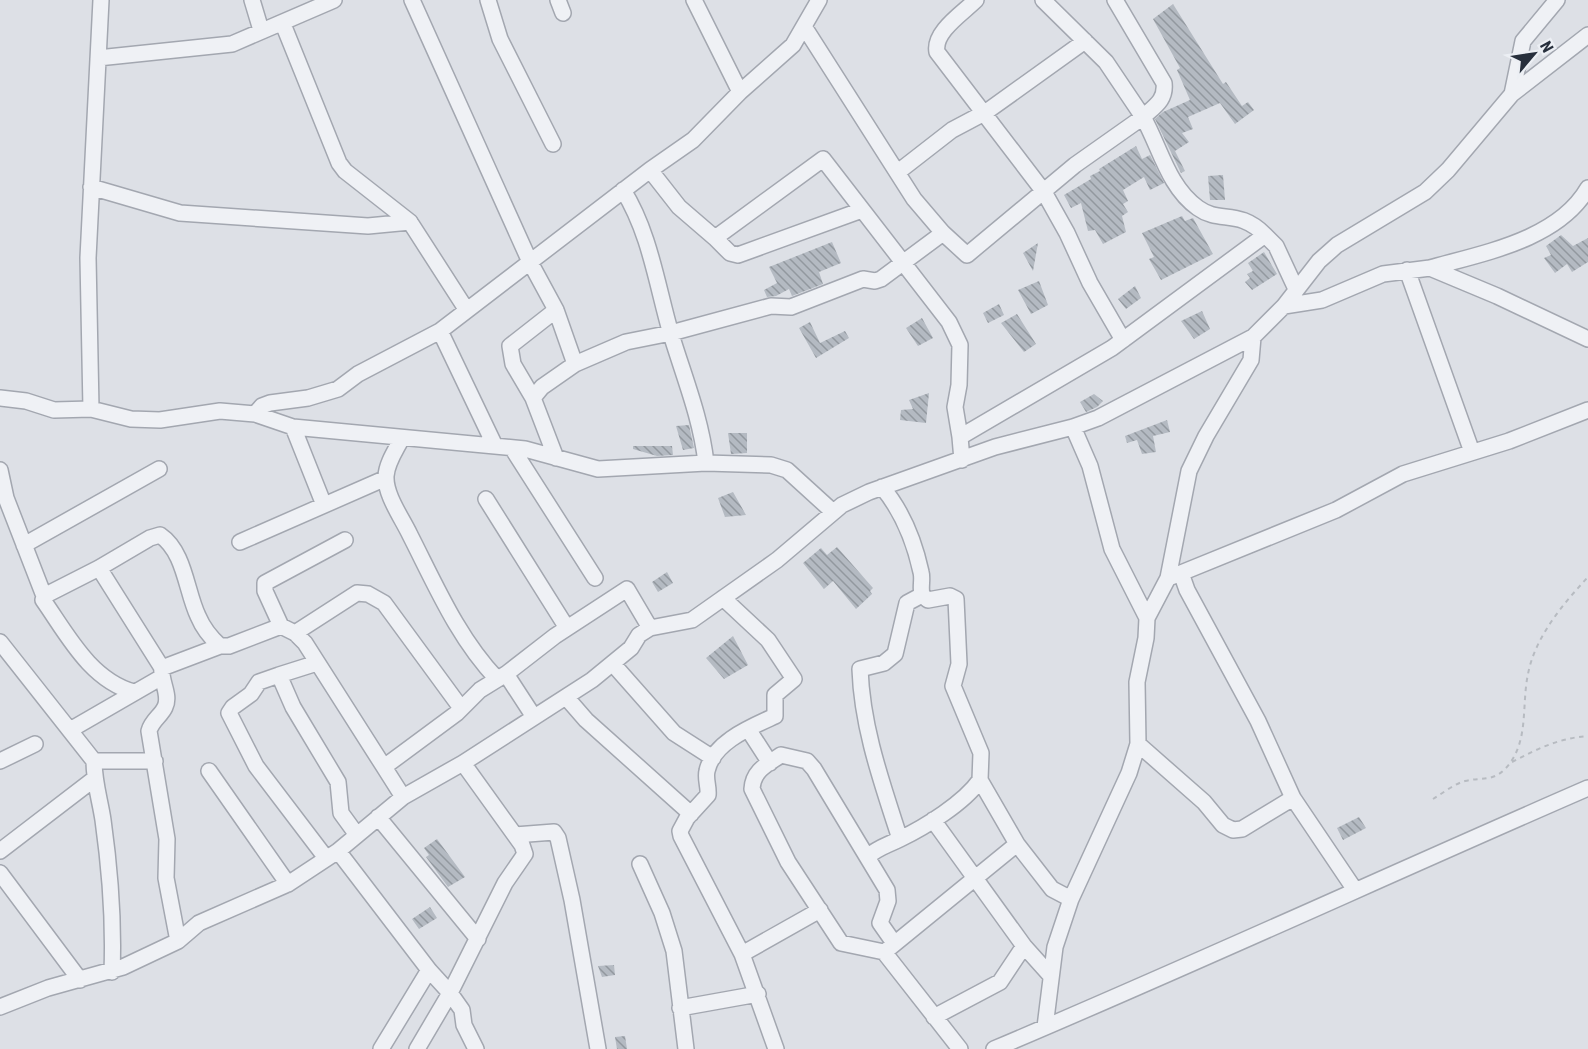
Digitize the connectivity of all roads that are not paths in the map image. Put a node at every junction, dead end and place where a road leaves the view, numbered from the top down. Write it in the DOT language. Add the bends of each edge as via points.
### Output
graph roads {
  1 [pos="101,0"];
  2 [pos="252,0"];
  3 [pos="334,0"];
  4 [pos="412,0"];
  5 [pos="488,0"];
  6 [pos="694,0"];
  7 [pos="819,0"];
  8 [pos="976,0"];
  9 [pos="1043,0"];
  10 [pos="1115,0"];
  11 [pos="1557,0"];
  12 [pos="283,24"];
  13 [pos="805,28"];
  14 [pos="261,30"];
  15 [pos="1588,35"];
  16 [pos="1085,41"];
  17 [pos="98,58"];
  18 [pos="740,92"];
  19 [pos="1512,94"];
  20 [pos="986,112"];
  21 [pos="1143,117"];
  22 [pos="553,144"];
  23 [pos="650,170"];
  24 [pos="898,172"];
  25 [pos="91,187"];
  26 [pos="1588,188"];
  27 [pos="623,190"];
  28 [pos="1044,192"];
  29 [pos="862,210"];
  30 [pos="410,222"];
  31 [pos="943,233"];
  32 [pos="1265,235"];
  33 [pos="715,238"];
  34 [pos="530,262"];
  35 [pos="903,265"];
  36 [pos="1430,268"];
  37 [pos="1407,270"];
  38 [pos="1296,289"];
  39 [pos="1284,306"];
  40 [pos="466,309"];
  41 [pos="556,310"];
  42 [pos="440,331"];
  43 [pos="671,333"];
  44 [pos="1253,337"];
  45 [pos="1588,339"];
  46 [pos="1123,340"];
  47 [pos="575,364"];
  48 [pos="0,398"];
  49 [pos="533,398"];
  50 [pos="91,409"];
  51 [pos="1588,410"];
  52 [pos="255,414"];
  53 [pos="293,427"];
  54 [pos="1073,428"];
  55 [pos="960,437"];
  56 [pos="402,438"];
  57 [pos="495,446"];
  58 [pos="512,448"];
  59 [pos="1472,452"];
  60 [pos="556,458"];
  61 [pos="962,460"];
  62 [pos="706,463"];
  63 [pos="159,469"];
  64 [pos="0,470"];
  65 [pos="386,477"];
  66 [pos="882,487"];
  67 [pos="486,499"];
  68 [pos="324,505"];
  69 [pos="832,511"];
  70 [pos="345,540"];
  71 [pos="240,542"];
  72 [pos="24,545"];
  73 [pos="99,568"];
  74 [pos="1174,575"];
  75 [pos="595,578"];
  76 [pos="922,595"];
  77 [pos="44,596"];
  78 [pos="723,598"];
  79 [pos="1147,618"];
  80 [pos="567,628"];
  81 [pos="650,628"];
  82 [pos="288,629"];
  83 [pos="0,642"];
  84 [pos="220,646"];
  85 [pos="317,663"];
  86 [pos="613,664"];
  87 [pos="161,673"];
  88 [pos="279,675"];
  89 [pos="502,677"];
  90 [pos="134,692"];
  91 [pos="566,697"];
  92 [pos="461,708"];
  93 [pos="534,717"];
  94 [pos="748,729"];
  95 [pos="70,730"];
  96 [pos="35,744"];
  97 [pos="1138,744"];
  98 [pos="713,758"];
  99 [pos="154,760"];
  100 [pos="0,761"];
  101 [pos="94,761"];
  102 [pos="463,763"];
  103 [pos="770,763"];
  104 [pos="384,767"];
  105 [pos="209,771"];
  106 [pos="94,779"];
  107 [pos="980,780"];
  108 [pos="1588,788"];
  109 [pos="403,797"];
  110 [pos="1293,798"];
  111 [pos="691,814"];
  112 [pos="378,817"];
  113 [pos="933,820"];
  114 [pos="357,835"];
  115 [pos="515,835"];
  116 [pos="900,839"];
  117 [pos="1017,844"];
  118 [pos="0,850"];
  119 [pos="332,854"];
  120 [pos="867,857"];
  121 [pos="640,864"];
  122 [pos="0,873"];
  123 [pos="976,877"];
  124 [pos="288,884"];
  125 [pos="1355,890"];
  126 [pos="1071,899"];
  127 [pos="820,910"];
  128 [pos="478,939"];
  129 [pos="178,941"];
  130 [pos="1024,946"];
  131 [pos="889,947"];
  132 [pos="742,954"];
  133 [pos="429,970"];
  134 [pos="112,972"];
  135 [pos="1050,975"];
  136 [pos="80,980"];
  137 [pos="450,993"];
  138 [pos="758,994"];
  139 [pos="0,1006"];
  140 [pos="680,1008"];
  141 [pos="934,1017"];
  142 [pos="1045,1027"];
  143 [pos="681,1047"];
  144 [pos="381,1049"];
  145 [pos="417,1049"];
  146 [pos="477,1049"];
  147 [pos="598,1049"];
  148 [pos="776,1049"];
  149 [pos="960,1049"];
  150 [pos="994,1049"];
  1 -- 17 [label="street"];
  2 -- 14 [label="street"];
  3 -- 12 [label="street"];
  4 -- 34 [label="street"];
  5 -- 22 [label="street" via="500,39"];
  6 -- 18 [label="street"];
  7 -- 13 [label="street"];
  8 -- 20 [label="street" via="940,35 936,44 937,52"];
  9 -- 16 [label="street"];
  10 -- 21 [label="street" via="1164,83 1162,99"];
  11 -- 19 [label="street" via="1523,41"];
  12 -- 14 [label="street"];
  12 -- 30 [label="street" via="339,163"];
  13 -- 18 [label="street" via="793,45"];
  13 -- 24 [label="street"];
  14 -- 17 [label="street" via="232,44"];
  15 -- 19 [label="street"];
  16 -- 20 [label="street"];
  16 -- 21 [label="street" via="1106,62"];
  17 -- 25 [label="street"];
  18 -- 23 [label="street" via="693,140"];
  19 -- 38 [label="street" via="1462,155 1425,192 1337,245"];
  20 -- 24 [label="street" via="952,130"];
  20 -- 28 [label="street"];
  21 -- 28 [label="street"];
  21 -- 32 [label="street" via="1178,189 1199,209 1235,216 1254,224"];
  23 -- 27 [label="street"];
  23 -- 33 [label="street" via="679,207"];
  24 -- 31 [label="street" via="914,199"];
  25 -- 30 [label="street" via="180,213 368,226"];
  25 -- 50 [label="street"];
  26 -- 36 [label="street" via="1563,218 1527,237"];
  27 -- 34 [label="street"];
  27 -- 43 [label="street" via="644,234"];
  28 -- 31 [label="street" via="967,255"];
  28 -- 46 [label="street"];
  29 -- 33 [label="street" via="738,255 730,253"];
  29 -- 33 [label="street" via="823,159"];
  29 -- 35 [label="street"];
  30 -- 40 [label="street"];
  31 -- 35 [label="street"];
  32 -- 38 [label="street" via="1275,246"];
  32 -- 46 [label="street"];
  34 -- 40 [label="street"];
  34 -- 41 [label="street"];
  35 -- 43 [label="street" via="881,279 863,279 791,307 771,306"];
  35 -- 55 [label="street" via="946,317 960,345 955,407"];
  36 -- 37 [label="street"];
  36 -- 45 [label="street"];
  37 -- 39 [label="street" via="1383,274 1322,300"];
  37 -- 59 [label="street"];
  38 -- 39 [label="street"];
  39 -- 44 [label="street"];
  40 -- 42 [label="street"];
  41 -- 47 [label="street"];
  41 -- 49 [label="street" via="510,346 513,364"];
  42 -- 52 [label="street" via="325,395 270,403"];
  42 -- 57 [label="street"];
  43 -- 47 [label="street" via="626,342"];
  43 -- 62 [label="street" via="698,416"];
  44 -- 54 [label="street"];
  44 -- 74 [label="street" via="1251,360 1189,471"];
  46 -- 55 [label="street"];
  47 -- 49 [label="street"];
  48 -- 50 [label="street" via="54,410"];
  49 -- 60 [label="street"];
  50 -- 52 [label="street" via="131,419 160,420 220,411"];
  51 -- 59 [label="street"];
  52 -- 53 [label="street"];
  53 -- 56 [label="street"];
  53 -- 68 [label="street"];
  54 -- 61 [label="street" via="995,447"];
  54 -- 79 [label="street" via="1090,466 1112,549"];
  55 -- 61 [label="street"];
  56 -- 57 [label="street"];
  56 -- 65 [label="street"];
  57 -- 58 [label="street"];
  58 -- 60 [label="street"];
  58 -- 75 [label="street"];
  59 -- 74 [label="street" via="1403,474 1336,510"];
  60 -- 62 [label="street" via="598,469"];
  61 -- 66 [label="street"];
  62 -- 69 [label="street" via="781,466"];
  63 -- 72 [label="street"];
  64 -- 72 [label="street"];
  65 -- 68 [label="street"];
  65 -- 89 [label="street" via="395,507 444,604 478,659"];
  66 -- 69 [label="street"];
  66 -- 76 [label="street" via="909,529 922,575"];
  67 -- 80 [label="street"];
  68 -- 71 [label="street"];
  69 -- 78 [label="street" via="777,560"];
  70 -- 82 [label="street" via="265,583 265,591"];
  72 -- 77 [label="street"];
  73 -- 77 [label="street"];
  73 -- 84 [label="street" via="150,538 164,538 184,572 197,615"];
  73 -- 87 [label="street"];
  74 -- 79 [label="street"];
  74 -- 110 [label="street" via="1196,606 1258,721"];
  76 -- 107 [label="street" via="928,600 950,596 956,599 959,663 954,686 981,753"];
  76 -- 116 [label="street" via="907,603 891,659 860,669 868,737"];
  77 -- 90 [label="street" via="43,600 92,667 119,688"];
  78 -- 81 [label="street" via="692,620"];
  78 -- 94 [label="street" via="768,640 794,677 775,695 775,716"];
  79 -- 97 [label="street" via="1137,682"];
  80 -- 81 [label="street" via="627,589"];
  80 -- 89 [label="street"];
  81 -- 86 [label="street"];
  82 -- 84 [label="street"];
  82 -- 85 [label="street"];
  82 -- 92 [label="street" via="357,593 368,594 384,603"];
  83 -- 95 [label="street"];
  84 -- 87 [label="street"];
  85 -- 88 [label="street"];
  85 -- 104 [label="street"];
  86 -- 91 [label="street"];
  86 -- 98 [label="street" via="674,733"];
  87 -- 90 [label="street"];
  87 -- 99 [label="street" via="165,706 149,731"];
  88 -- 114 [label="street" via="293,707 338,782 341,813"];
  88 -- 119 [label="street" via="259,682 229,713 256,766"];
  89 -- 92 [label="street"];
  89 -- 93 [label="street"];
  90 -- 95 [label="street"];
  91 -- 93 [label="street"];
  91 -- 111 [label="street" via="586,720"];
  92 -- 104 [label="street"];
  93 -- 102 [label="street"];
  94 -- 98 [label="street"];
  94 -- 103 [label="street"];
  95 -- 101 [label="street"];
  96 -- 100 [label="street"];
  97 -- 110 [label="street" via="1204,802 1222,825 1233,830 1242,829"];
  97 -- 126 [label="street" via="1129,773"];
  98 -- 111 [label="street" via="707,770 708,795"];
  99 -- 101 [label="street"];
  99 -- 129 [label="street" via="166,839 166,878"];
  101 -- 106 [label="street"];
  102 -- 109 [label="street"];
  102 -- 115 [label="street"];
  103 -- 120 [label="street" via="781,755 807,761"];
  103 -- 127 [label="street" via="760,768 752,789 789,862"];
  104 -- 109 [label="street"];
  105 -- 124 [label="street"];
  106 -- 118 [label="street"];
  106 -- 134 [label="street" via="103,820 113,935"];
  107 -- 113 [label="street" via="973,790"];
  107 -- 117 [label="street"];
  108 -- 125 [label="street"];
  109 -- 112 [label="street"];
  110 -- 125 [label="street"];
  111 -- 132 [label="street" via="682,825 681,836"];
  112 -- 114 [label="street"];
  112 -- 128 [label="street"];
  113 -- 116 [label="street"];
  113 -- 123 [label="street"];
  114 -- 119 [label="street"];
  115 -- 128 [label="street" via="525,854 505,883"];
  115 -- 147 [label="street" via="547,831 558,838"];
  116 -- 120 [label="street" via="881,845"];
  117 -- 123 [label="street"];
  117 -- 126 [label="street" via="1052,889"];
  119 -- 124 [label="street"];
  119 -- 133 [label="street"];
  120 -- 131 [label="street" via="889,896 880,923"];
  121 -- 140 [label="street" via="674,951"];
  122 -- 136 [label="street"];
  123 -- 130 [label="street"];
  123 -- 131 [label="street"];
  124 -- 129 [label="street" via="199,923"];
  125 -- 142 [label="street"];
  126 -- 135 [label="street"];
  127 -- 131 [label="street" via="841,943"];
  127 -- 132 [label="street"];
  128 -- 137 [label="street"];
  129 -- 134 [label="street"];
  130 -- 135 [label="street"];
  130 -- 141 [label="street" via="1000,982"];
  131 -- 141 [label="street"];
  132 -- 138 [label="street"];
  133 -- 137 [label="street"];
  133 -- 144 [label="street"];
  134 -- 136 [label="street"];
  135 -- 142 [label="street"];
  136 -- 139 [label="street"];
  137 -- 145 [label="street"];
  137 -- 146 [label="street" via="462,1010 464,1025"];
  138 -- 140 [label="street"];
  138 -- 148 [label="street"];
  140 -- 143 [label="street"];
  141 -- 149 [label="street"];
  142 -- 150 [label="street"];
}
